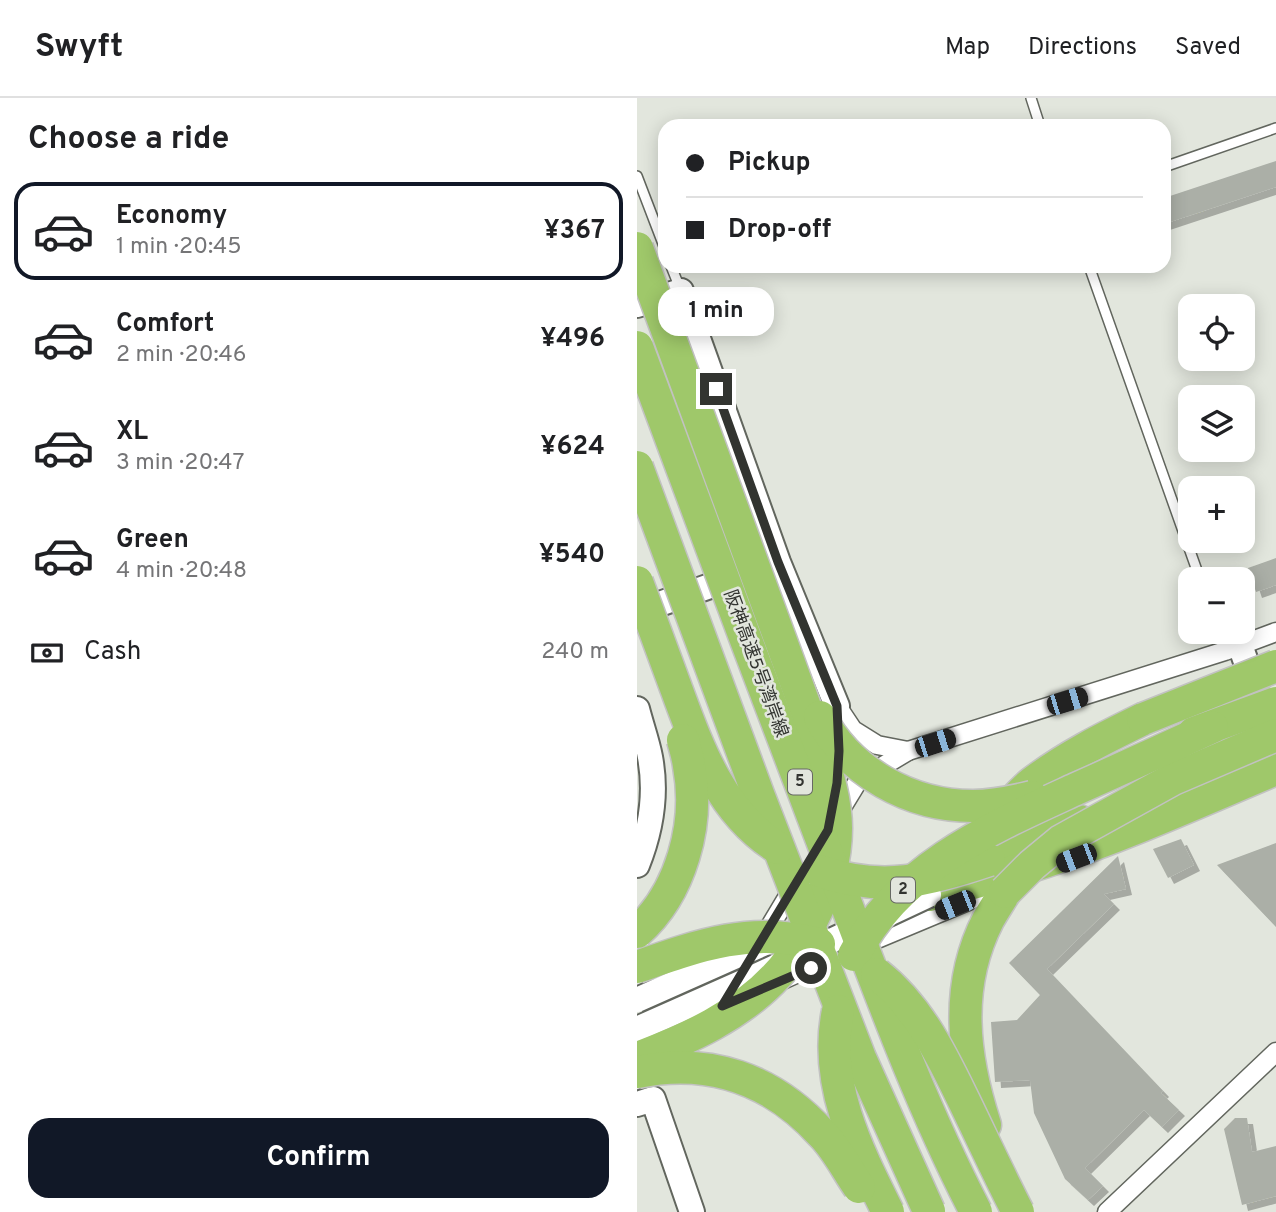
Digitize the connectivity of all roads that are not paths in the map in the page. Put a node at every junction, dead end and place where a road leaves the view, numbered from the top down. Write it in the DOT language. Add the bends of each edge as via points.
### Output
graph roads {
  1 [pos="1031,98"];
  2 [pos="1038,119"];
  3 [pos="1276,128"];
  4 [pos="1171,165"];
  5 [pos="637,176"];
  6 [pos="658,231"];
  7 [pos="637,248"];
  8 [pos="674,273"];
  9 [pos="1091,273"];
  10 [pos="681,290"];
  11 [pos="637,305"];
  12 [pos="637,347"];
  13 [pos="637,467"];
  14 [pos="778,562"];
  15 [pos="1196,567"];
  16 [pos="637,582"];
  17 [pos="637,596"];
  18 [pos="768,605"];
  19 [pos="637,612"];
  20 [pos="1276,632"];
  21 [pos="1230,644"];
  22 [pos="1233,648"];
  23 [pos="1276,666"];
  24 [pos="1276,702"];
  25 [pos="837,706"];
  26 [pos="637,709"];
  27 [pos="1276,711"];
  28 [pos="1212,727"];
  29 [pos="1276,735"];
  30 [pos="1276,746"];
  31 [pos="908,751"];
  32 [pos="1276,769"];
  33 [pos="1276,776"];
  34 [pos="1173,779"];
  35 [pos="828,830"];
  36 [pos="977,845"];
  37 [pos="637,864"];
  38 [pos="929,895"];
  39 [pos="773,920"];
  40 [pos="637,932"];
  41 [pos="833,958"];
  42 [pos="637,967"];
  43 [pos="637,1000"];
  44 [pos="722,1006"];
  45 [pos="637,1029"];
  46 [pos="1276,1052"];
  47 [pos="637,1058"];
  48 [pos="637,1072"];
  49 [pos="645,1101"];
  50 [pos="1017,1211"];
  51 [pos="692,1212"];
  52 [pos="875,1212"];
  53 [pos="888,1212"];
  54 [pos="929,1212"];
  55 [pos="976,1212"];
  56 [pos="1107,1212"];
  1 -- 2 [label="lane"];
  3 -- 4 [label="lane"];
  5 -- 6 [label="lane"];
  7 -- 18 [label="highway, 5, bridge"];
  8 -- 10 [label="lane"];
  9 -- 15 [label="lane"];
  10 -- 11 [label="street"];
  10 -- 14 [label="street"];
  12 -- 55 [label="highway, 阪神高速5号湾岸線 / 5, bridge" via="905,1058"];
  13 -- 54 [label="highway, bridge" via="860,1058"];
  14 -- 19 [label="street"];
  14 -- 25 [label="street"];
  16 -- 34 [label="highway, 2, bridge" via="696,741 727,800 770,843 822,872 882,884 952,873"];
  17 -- 40 [label="highway, bridge" via="681,733 690,768 691,801 689,837 678,876 661,906"];
  18 -- 28 [label="highway, 2, bridge" via="812,703 841,750 886,784 943,804 1007,803 1050,791"];
  18 -- 47 [label="highway, 5, bridge" via="832,794 835,849 828,880 800,945 779,974 717,1022"];
  20 -- 22 [label="street"];
  21 -- 22 [label="lane"];
  22 -- 30 [label="street"];
  22 -- 31 [label="street"];
  23 -- 36 [label="highway, bridge" via="1099,740 1030,785"];
  24 -- 28 [label="highway, 2, bridge"];
  25 -- 31 [label="street" via="853,730 877,745"];
  25 -- 35 [label="street" via="837,783"];
  26 -- 37 [label="street" via="650,756 653,796 649,831"];
  27 -- 36 [label="street"];
  28 -- 53 [label="highway, 2, bridge" via="987,831 917,876 870,928 844,981 835,1054 848,1124"];
  29 -- 34 [label="highway, 2, bridge"];
  30 -- 38 [label="street, bridge"];
  31 -- 35 [label="street" via="858,781"];
  32 -- 38 [label="highway, bridge" via="1060,856"];
  33 -- 41 [label="street"];
  34 -- 50 [label="highway, 2, bridge" via="1061,841 1032,865 1005,892 974,953 967,987 967,1056 988,1135"];
  35 -- 39 [label="street"];
  36 -- 43 [label="street, bridge"];
  38 -- 45 [label="street, bridge"];
  39 -- 41 [label="street" via="779,946 800,961"];
  39 -- 44 [label="street"];
  41 -- 44 [label="street"];
  42 -- 50 [label="highway, bridge" via="713,942 772,936 832,947 857,960 880,975 919,1017"];
  44 -- 49 [label="street"];
  46 -- 56 [label="street"];
  48 -- 52 [label="highway, bridge" via="691,1067 718,1071 775,1093 825,1136"];
  49 -- 51 [label="street"];
}
